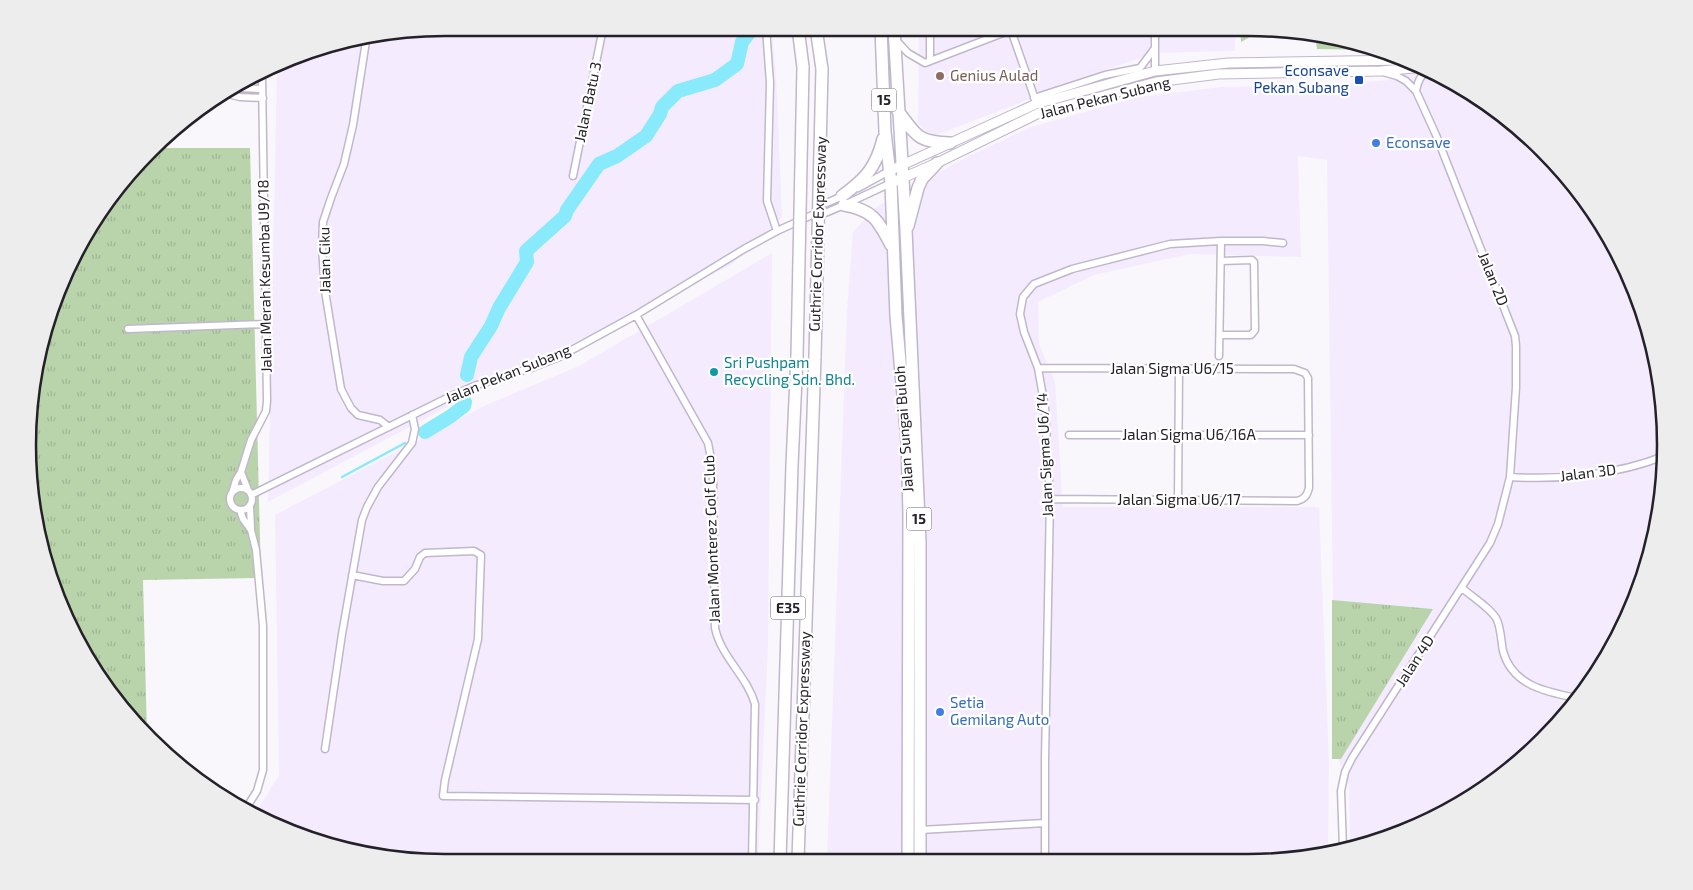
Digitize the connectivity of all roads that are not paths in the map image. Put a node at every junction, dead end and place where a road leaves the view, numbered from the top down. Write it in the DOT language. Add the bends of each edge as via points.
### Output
graph roads {
  1 [pos="601,36"];
  2 [pos="767,36"];
  3 [pos="799,36"];
  4 [pos="817,36"];
  5 [pos="881,36"];
  6 [pos="894,36"];
  7 [pos="895,36"];
  8 [pos="930,36"];
  9 [pos="989,36"];
  10 [pos="1016,36"];
  11 [pos="1155,36"];
  12 [pos="365,44"];
  13 [pos="1155,48"];
  14 [pos="1385,60"];
  15 [pos="930,61"];
  16 [pos="1409,69"];
  17 [pos="1155,71"];
  18 [pos="1381,71"];
  19 [pos="1422,75"];
  20 [pos="262,79"];
  21 [pos="246,88"];
  22 [pos="262,88"];
  23 [pos="1416,91"];
  24 [pos="234,95"];
  25 [pos="262,98"];
  26 [pos="1035,101"];
  27 [pos="898,111"];
  28 [pos="885,132"];
  29 [pos="950,143"];
  30 [pos="937,163"];
  31 [pos="902,172"];
  32 [pos="573,176"];
  33 [pos="890,177"];
  34 [pos="843,201"];
  35 [pos="906,230"];
  36 [pos="777,231"];
  37 [pos="1221,241"];
  38 [pos="1283,243"];
  39 [pos="893,249"];
  40 [pos="1221,261"];
  41 [pos="636,315"];
  42 [pos="266,324"];
  43 [pos="128,329"];
  44 [pos="1220,335"];
  45 [pos="1220,356"];
  46 [pos="1038,368"];
  47 [pos="1179,369"];
  48 [pos="412,415"];
  49 [pos="389,427"];
  50 [pos="1068,435"];
  51 [pos="1179,435"];
  52 [pos="1309,436"];
  53 [pos="1657,458"];
  54 [pos="241,472"];
  55 [pos="1510,477"];
  56 [pos="233,490"];
  57 [pos="250,493"];
  58 [pos="1050,498"];
  59 [pos="1178,500"];
  60 [pos="250,505"];
  61 [pos="240,510"];
  62 [pos="251,530"];
  63 [pos="352,575"];
  64 [pos="1462,588"];
  65 [pos="1570,696"];
  66 [pos="325,749"];
  67 [pos="754,800"];
  68 [pos="250,804"];
  69 [pos="1044,823"];
  70 [pos="920,830"];
  71 [pos="1343,843"];
  72 [pos="752,854"];
  73 [pos="780,854"];
  74 [pos="798,854"];
  75 [pos="908,854"];
  76 [pos="920,854"];
  77 [pos="1045,854"];
  1 -- 32 [label="street, Jalan Batu 3"];
  2 -- 36 [label="street" via="770,83 767,201"];
  3 -- 73 [label="highway, Guthrie Corridor Expressway / E35, bridge" via="803,67"];
  4 -- 74 [label="highway, Guthrie Corridor Expressway / E35, bridge" via="822,69"];
  5 -- 28 [label="highway, Jalan Sungai Buloh / 15"];
  6 -- 27 [label="highway, Jalan Sungai Buloh / 15"];
  7 -- 15 [label="street" via="908,53 918,60"];
  8 -- 15 [label="street"];
  9 -- 15 [label="street"];
  10 -- 26 [label="street"];
  11 -- 13 [label="street"];
  12 -- 49 [label="street, Jalan Ciku" via="344,164 324,222 324,291 341,389 358,416 380,420"];
  13 -- 17 [label="street"];
  13 -- 26 [label="street" via="1137,69 1105,76"];
  14 -- 17 [label="main road, Jalan Pekan Subang" via="1228,63"];
  16 -- 18 [label="main road, Jalan Pekan Subang"];
  17 -- 26 [label="main road, Jalan Pekan Subang"];
  18 -- 23 [label="street, Jalan 2D" via="1398,76"];
  18 -- 30 [label="main road, Jalan Pekan Subang" via="1219,74 1156,82 1039,113"];
  19 -- 23 [label="street"];
  20 -- 22 [label="street, Jalan Merah Kesumba U9/18"];
  21 -- 22 [label="street"];
  22 -- 25 [label="street, Jalan Merah Kesumba U9/18"];
  23 -- 55 [label="street, Jalan 2D" via="1515,336 1516,387"];
  24 -- 25 [label="street"];
  25 -- 42 [label="street, Jalan Merah Kesumba U9/18"];
  26 -- 29 [label="main road, Jalan Pekan Subang"];
  27 -- 29 [label="highway" via="922,140"];
  27 -- 31 [label="highway, Jalan Sungai Buloh / 15"];
  28 -- 33 [label="highway, Jalan Sungai Buloh / 15"];
  28 -- 34 [label="highway" via="871,170"];
  29 -- 31 [label="main road, Jalan Pekan Subang"];
  30 -- 31 [label="main road, Jalan Pekan Subang"];
  30 -- 35 [label="highway" via="922,179"];
  31 -- 33 [label="main road, Jalan Pekan Subang"];
  31 -- 35 [label="highway, Jalan Sungai Buloh / 15"];
  33 -- 34 [label="street"];
  33 -- 34 [label="street"];
  33 -- 39 [label="highway, Jalan Sungai Buloh / 15"];
  34 -- 36 [label="street, Jalan Pekan Subang" via="822,205 812,215"];
  34 -- 39 [label="highway" via="874,217"];
  35 -- 70 [label="highway, Jalan Sungai Buloh / 15" via="920,542"];
  36 -- 41 [label="street, Jalan Pekan Subang"];
  37 -- 38 [label="street, Jalan Sigma U6/14"];
  37 -- 40 [label="street"];
  37 -- 46 [label="street, Jalan Sigma U6/14" via="1170,244 1072,268 1034,284 1023,297 1020,314"];
  39 -- 75 [label="highway, Jalan Sungai Buloh / 15" via="909,514"];
  40 -- 44 [label="street"];
  40 -- 44 [label="street" via="1254,262 1255,320 1251,335"];
  41 -- 48 [label="street, Jalan Pekan Subang" via="559,357 477,385"];
  41 -- 67 [label="street, Jalan Monterez Golf Club" via="708,444 713,484 715,628 720,645 756,704"];
  42 -- 43 [label="street"];
  42 -- 54 [label="street, Jalan Merah Kesumba U9/18" via="267,406"];
  44 -- 45 [label="street"];
  46 -- 47 [label="street, Jalan Sigma U6/15"];
  46 -- 58 [label="street, Jalan Sigma U6/14" via="1045,408"];
  47 -- 51 [label="street"];
  47 -- 52 [label="street, Jalan Sigma U6/15" via="1294,369 1305,373 1308,378"];
  48 -- 49 [label="street, Jalan Pekan Subang"];
  48 -- 63 [label="street" via="415,429 412,443 367,506"];
  49 -- 57 [label="street, Jalan Pekan Subang"];
  50 -- 51 [label="street, Jalan Sigma U6/16A"];
  51 -- 52 [label="street, Jalan Sigma U6/16A"];
  51 -- 59 [label="street"];
  52 -- 59 [label="street, Jalan Sigma U6/17" via="1309,488 1306,497 1296,501"];
  53 -- 55 [label="street, Jalan 3D" via="1620,470 1542,479"];
  54 -- 56 [label="street, Jalan Merah Kesumba U9/18"];
  54 -- 57 [label="street"];
  55 -- 64 [label="street, Jalan 4D" via="1490,543"];
  56 -- 57 [label="street" via="244,488"];
  56 -- 61 [label="street" via="229,500"];
  57 -- 60 [label="street"];
  58 -- 59 [label="street, Jalan Sigma U6/17"];
  58 -- 69 [label="street, Jalan Sigma U6/14"];
  60 -- 61 [label="street"];
  60 -- 62 [label="street"];
  61 -- 62 [label="street"];
  62 -- 68 [label="street" via="263,626 263,770"];
  63 -- 66 [label="street"];
  63 -- 67 [label="street" via="404,581 425,553 474,551 481,555 478,639 443,796"];
  64 -- 65 [label="street" via="1497,620 1503,652 1516,676 1530,685"];
  64 -- 71 [label="street, Jalan 4D" via="1344,772"];
  67 -- 72 [label="street, Jalan Monterez Golf Club"];
  69 -- 70 [label="street"];
  69 -- 77 [label="street, Jalan Sigma U6/14"];
  70 -- 76 [label="highway, Jalan Sungai Buloh / 15"];
}
